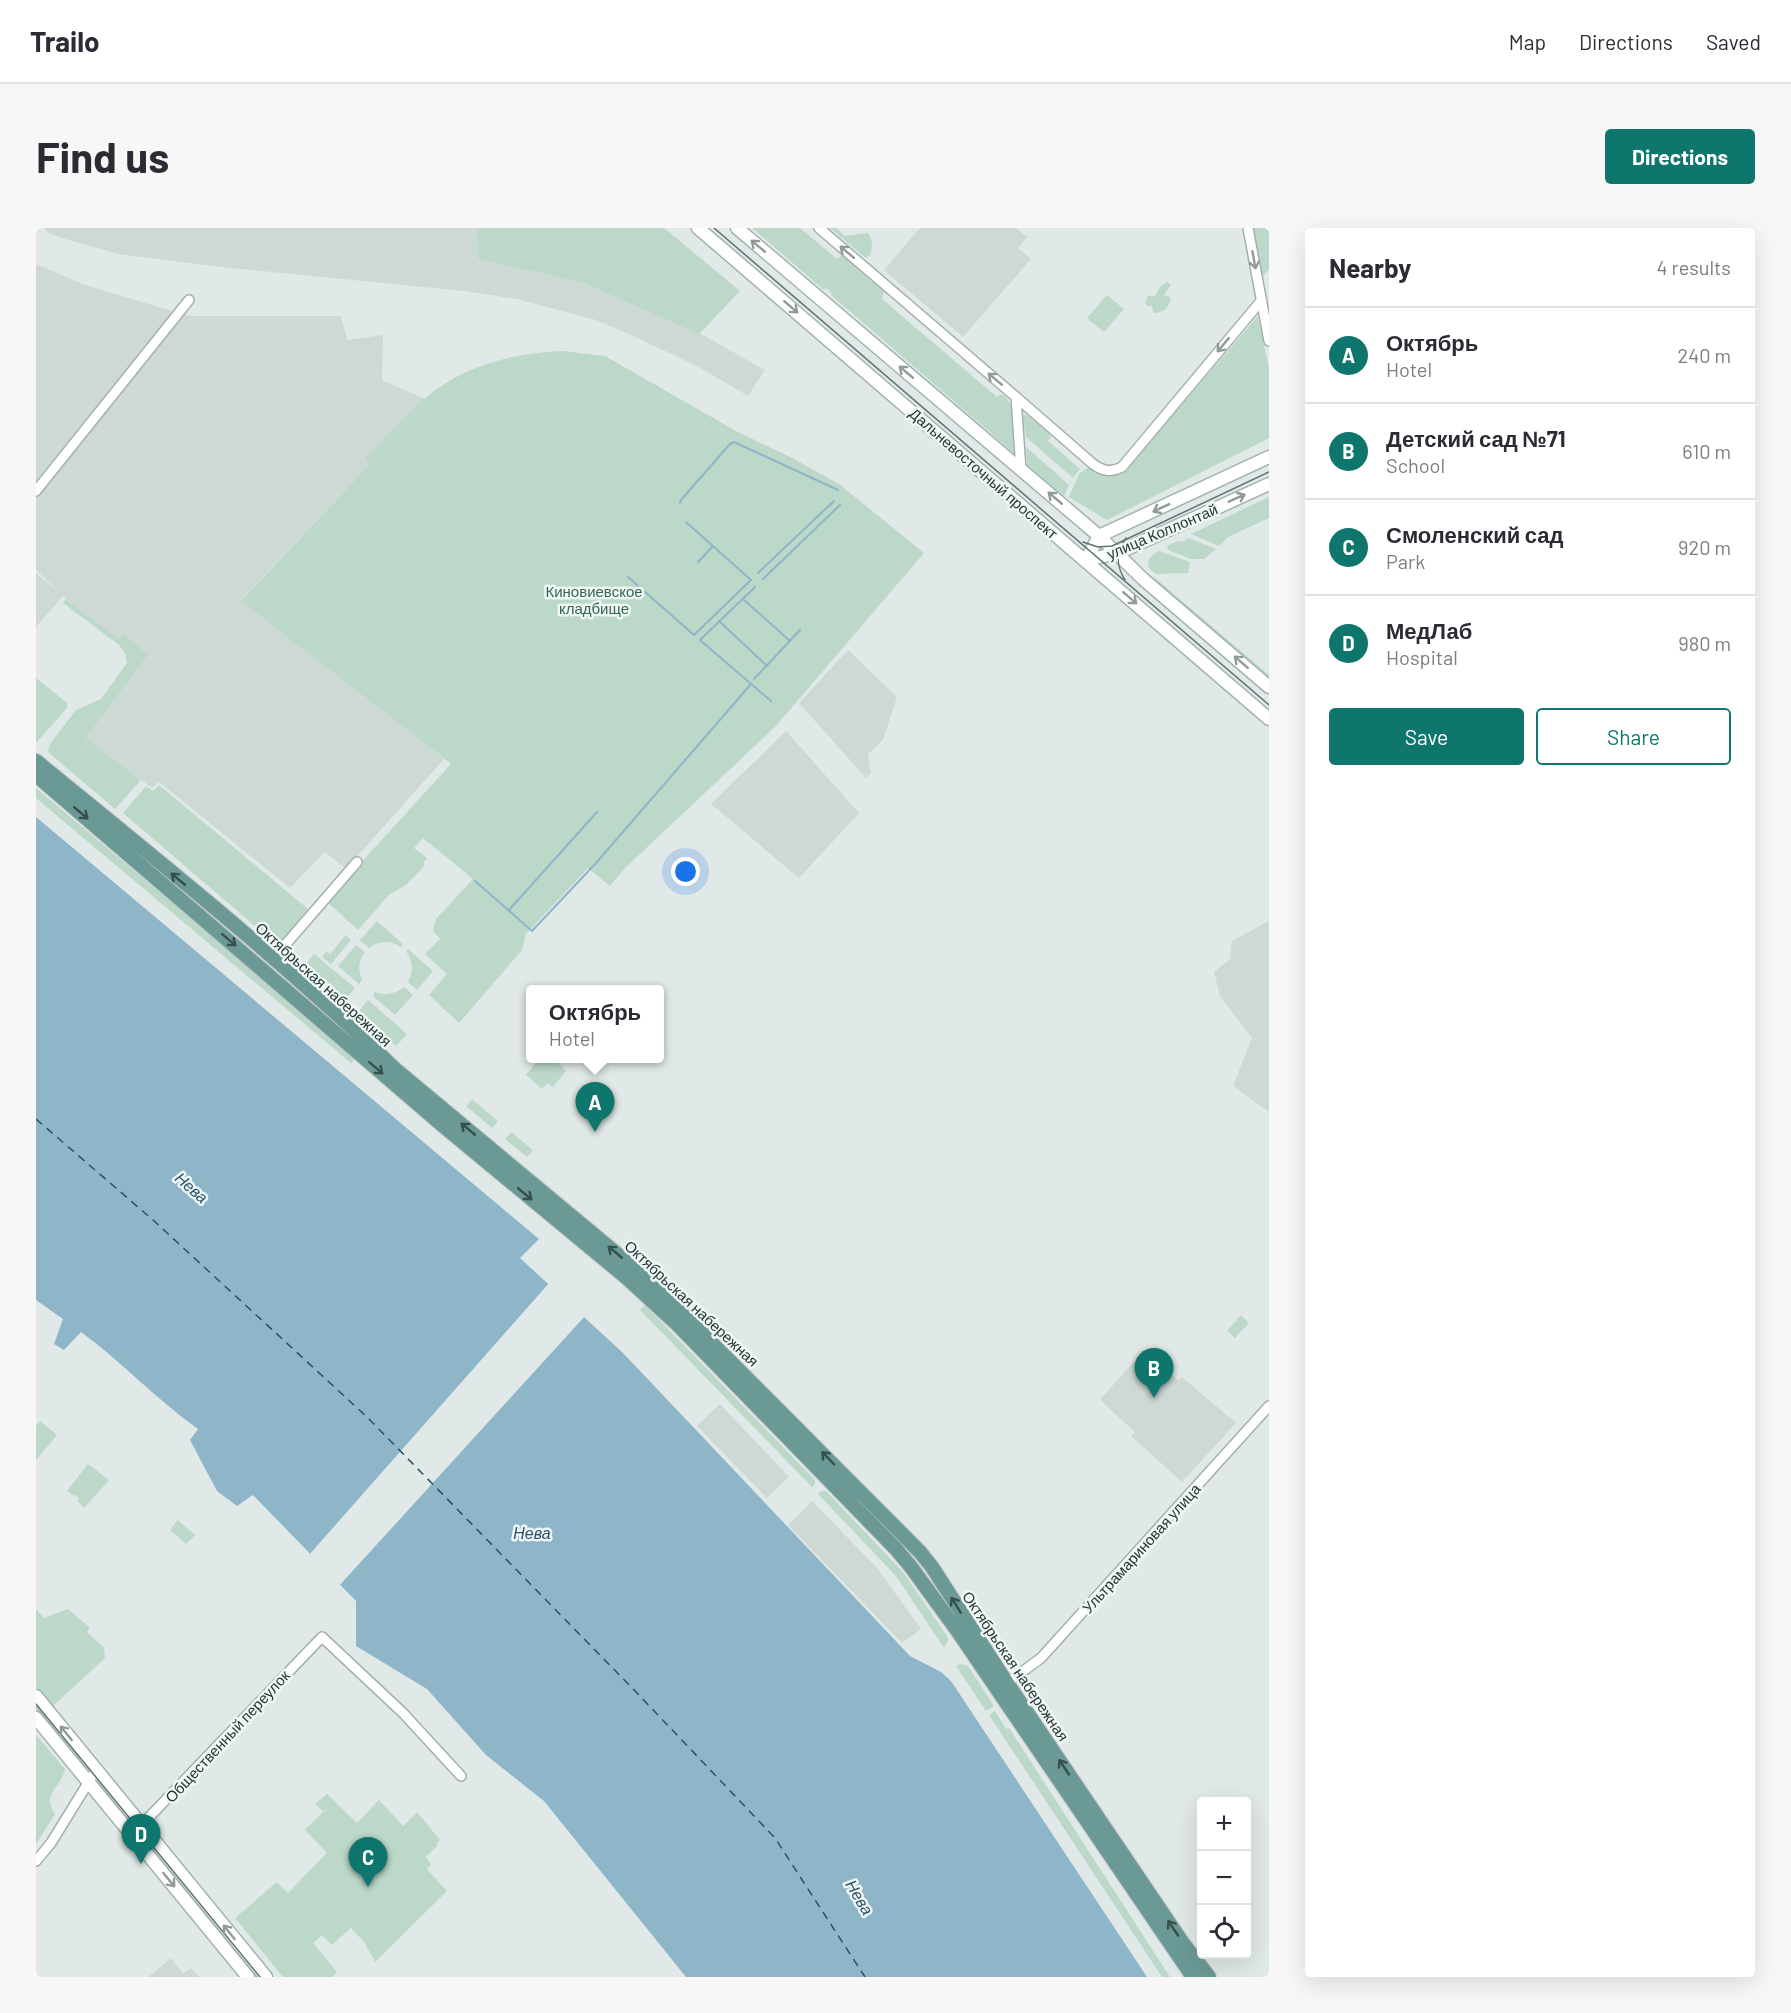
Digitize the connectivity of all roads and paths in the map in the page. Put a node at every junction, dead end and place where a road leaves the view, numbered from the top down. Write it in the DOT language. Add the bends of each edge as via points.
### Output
graph roads {
  1 [pos="698,228"];
  2 [pos="737,228"];
  3 [pos="819,228"];
  4 [pos="1248,228"];
  5 [pos="1263,297"];
  6 [pos="189,300"];
  7 [pos="1269,341"];
  8 [pos="1016,397"];
  9 [pos="1269,457"];
  10 [pos="1021,470"];
  11 [pos="1269,484"];
  12 [pos="36,491"];
  13 [pos="1099,536"];
  14 [pos="1118,553"];
  15 [pos="1086,560"];
  16 [pos="1269,687"];
  17 [pos="1269,719"];
  18 [pos="36,761"];
  19 [pos="36,775"];
  20 [pos="357,862"];
  21 [pos="273,959"];
  22 [pos="1269,1406"];
  23 [pos="1007,1683"];
  24 [pos="36,1696"];
  25 [pos="36,1718"];
  26 [pos="96,1770"];
  27 [pos="461,1776"];
  28 [pos="88,1782"];
  29 [pos="143,1826"];
  30 [pos="132,1835"];
  31 [pos="36,1861"];
  32 [pos="1208,1976"];
  33 [pos="249,1977"];
  34 [pos="266,1977"];
  35 [pos="1193,1977"];
  1 -- 15 [label="main road, Дальневосточный проспект, one-way"];
  10 -- 2 [label="main road, Дальневосточный проспект, one-way"];
  8 -- 3 [label="street, one-way"];
  4 -- 5 [label="street, one-way"];
  5 -- 7 [label="street"];
  5 -- 8 [label="street, one-way" via="1116,470 1104,471"];
  6 -- 12 [label="street"];
  8 -- 10 [label="street"];
  9 -- 13 [label="main road, улица Коллонтай, one-way"];
  13 -- 10 [label="main road, Дальневосточный проспект, one-way"];
  14 -- 11 [label="main road, улица Коллонтай, one-way"];
  13 -- 14 [label="main road, Дальневосточный проспект"];
  13 -- 15 [label="main road, улица Коллонтай"];
  14 -- 15 [label="main road, улица Коллонтай"];
  16 -- 14 [label="main road, Дальневосточный проспект, one-way"];
  15 -- 17 [label="main road, Дальневосточный проспект, one-way"];
  21 -- 18 [label="main road, Октябрьская набережная, one-way"];
  19 -- 35 [label="main road, Октябрьская набережная, one-way" via="441,1124 644,1293 896,1549 959,1634"];
  20 -- 21 [label="street"];
  23 -- 21 [label="main road, Октябрьская набережная, one-way" via="920,1552 674,1305 396,1070"];
  22 -- 23 [label="street, Ультрамариновая улица" via="1041,1658"];
  32 -- 23 [label="main road, Октябрьская набережная, one-way"];
  26 -- 24 [label="main road, one-way"];
  25 -- 28 [label="main road"];
  26 -- 28 [label="street"];
  26 -- 29 [label="main road"];
  27 -- 29 [label="street, Общественный переулок" via="403,1713 322,1637"];
  28 -- 30 [label="main road"];
  28 -- 31 [label="street"];
  29 -- 30 [label="street, Общественный переулок"];
  34 -- 29 [label="main road, one-way"];
  30 -- 33 [label="main road, one-way"];
}
